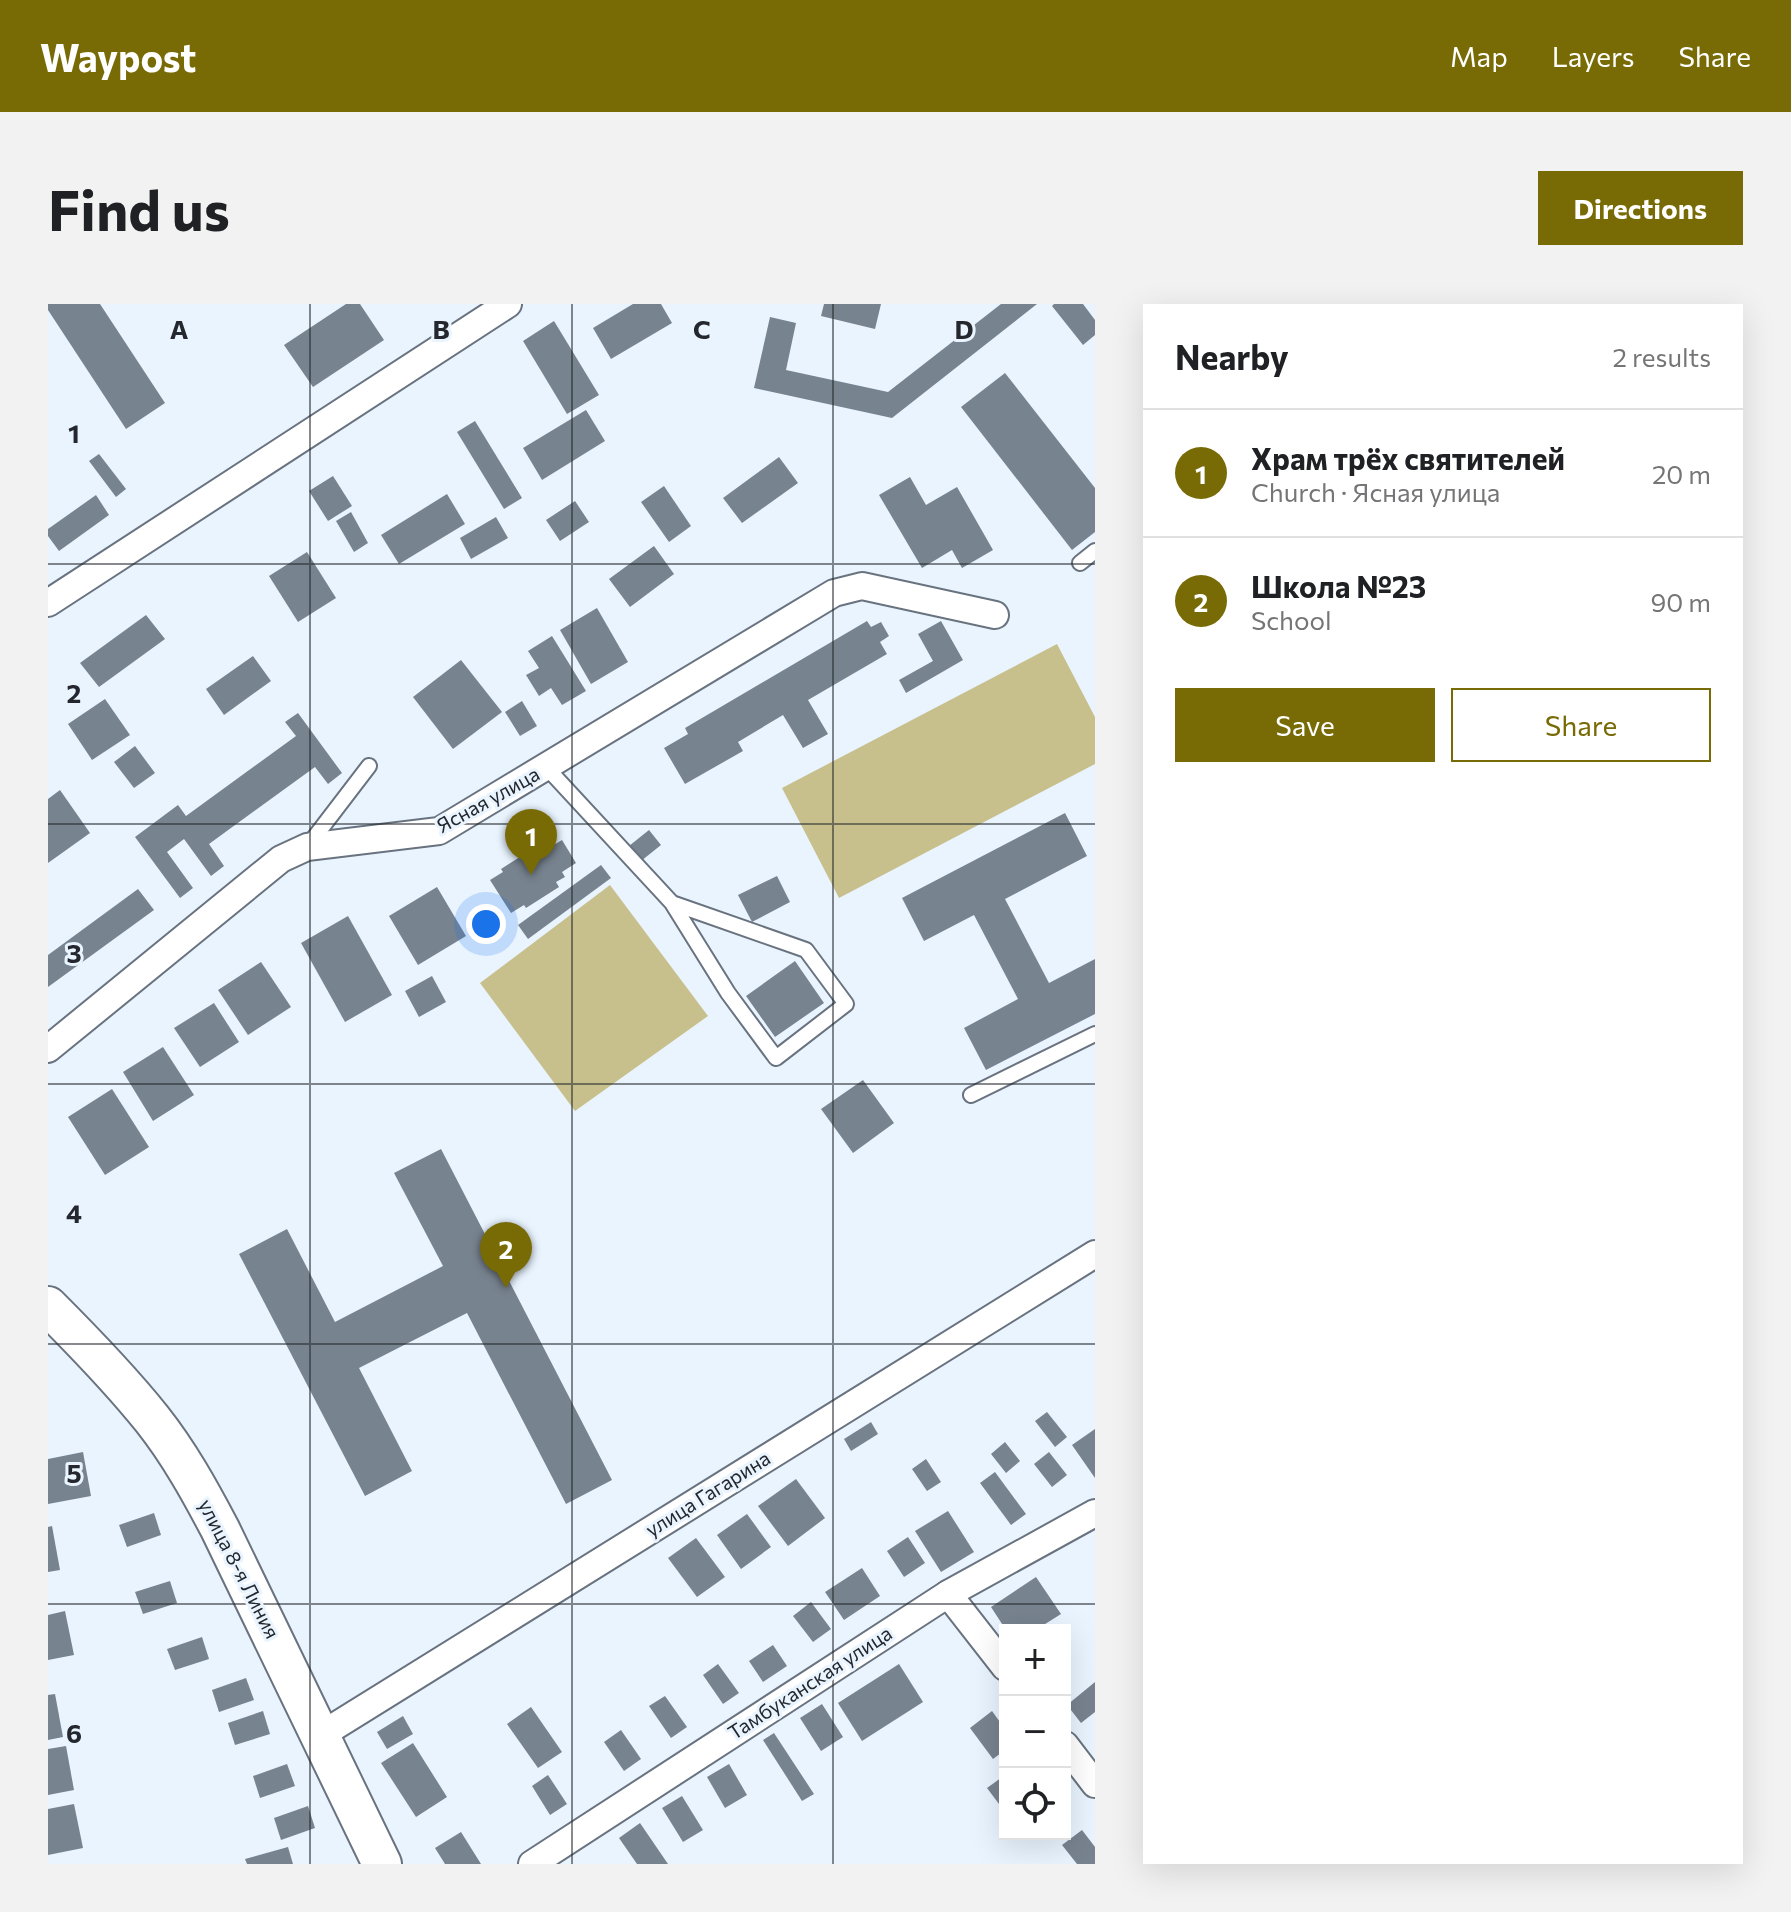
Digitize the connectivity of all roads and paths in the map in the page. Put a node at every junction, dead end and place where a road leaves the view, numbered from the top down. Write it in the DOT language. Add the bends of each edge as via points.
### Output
graph roads {
  1 [pos="508,304"];
  2 [pos="1095,551"];
  3 [pos="1080,563"];
  4 [pos="48,603"];
  5 [pos="995,615"];
  6 [pos="369,766"];
  7 [pos="547,768"];
  8 [pos="307,847"];
  9 [pos="672,903"];
  10 [pos="1095,1034"];
  11 [pos="48,1049"];
  12 [pos="971,1095"];
  13 [pos="1095,1254"];
  14 [pos="48,1306"];
  15 [pos="1095,1513"];
  16 [pos="948,1594"];
  17 [pos="999,1659"];
  18 [pos="321,1735"];
  19 [pos="1071,1753"];
  20 [pos="1095,1784"];
  21 [pos="382,1864"];
  22 [pos="532,1864"];
  1 -- 4 [label="street"];
  2 -- 3 [label="lane"];
  5 -- 7 [label="street, Ясная улица" via="862,586 834,593"];
  6 -- 8 [label="lane"];
  7 -- 8 [label="street, Ясная улица" via="439,831"];
  7 -- 9 [label="lane"];
  8 -- 11 [label="street, Ясная улица" via="281,859"];
  9 -- 9 [label="lane" via="806,950 846,1004 776,1058"];
  10 -- 12 [label="lane"];
  13 -- 18 [label="street, улица Гагарина"];
  14 -- 18 [label="street, улица 8-я Линия" via="135,1398 191,1475"];
  15 -- 16 [label="street, Тамбуканская улица"];
  16 -- 17 [label="street"];
  16 -- 22 [label="street, Тамбуканская улица"];
  18 -- 21 [label="street, улица 8-я Линия"];
  19 -- 20 [label="street"];
}
